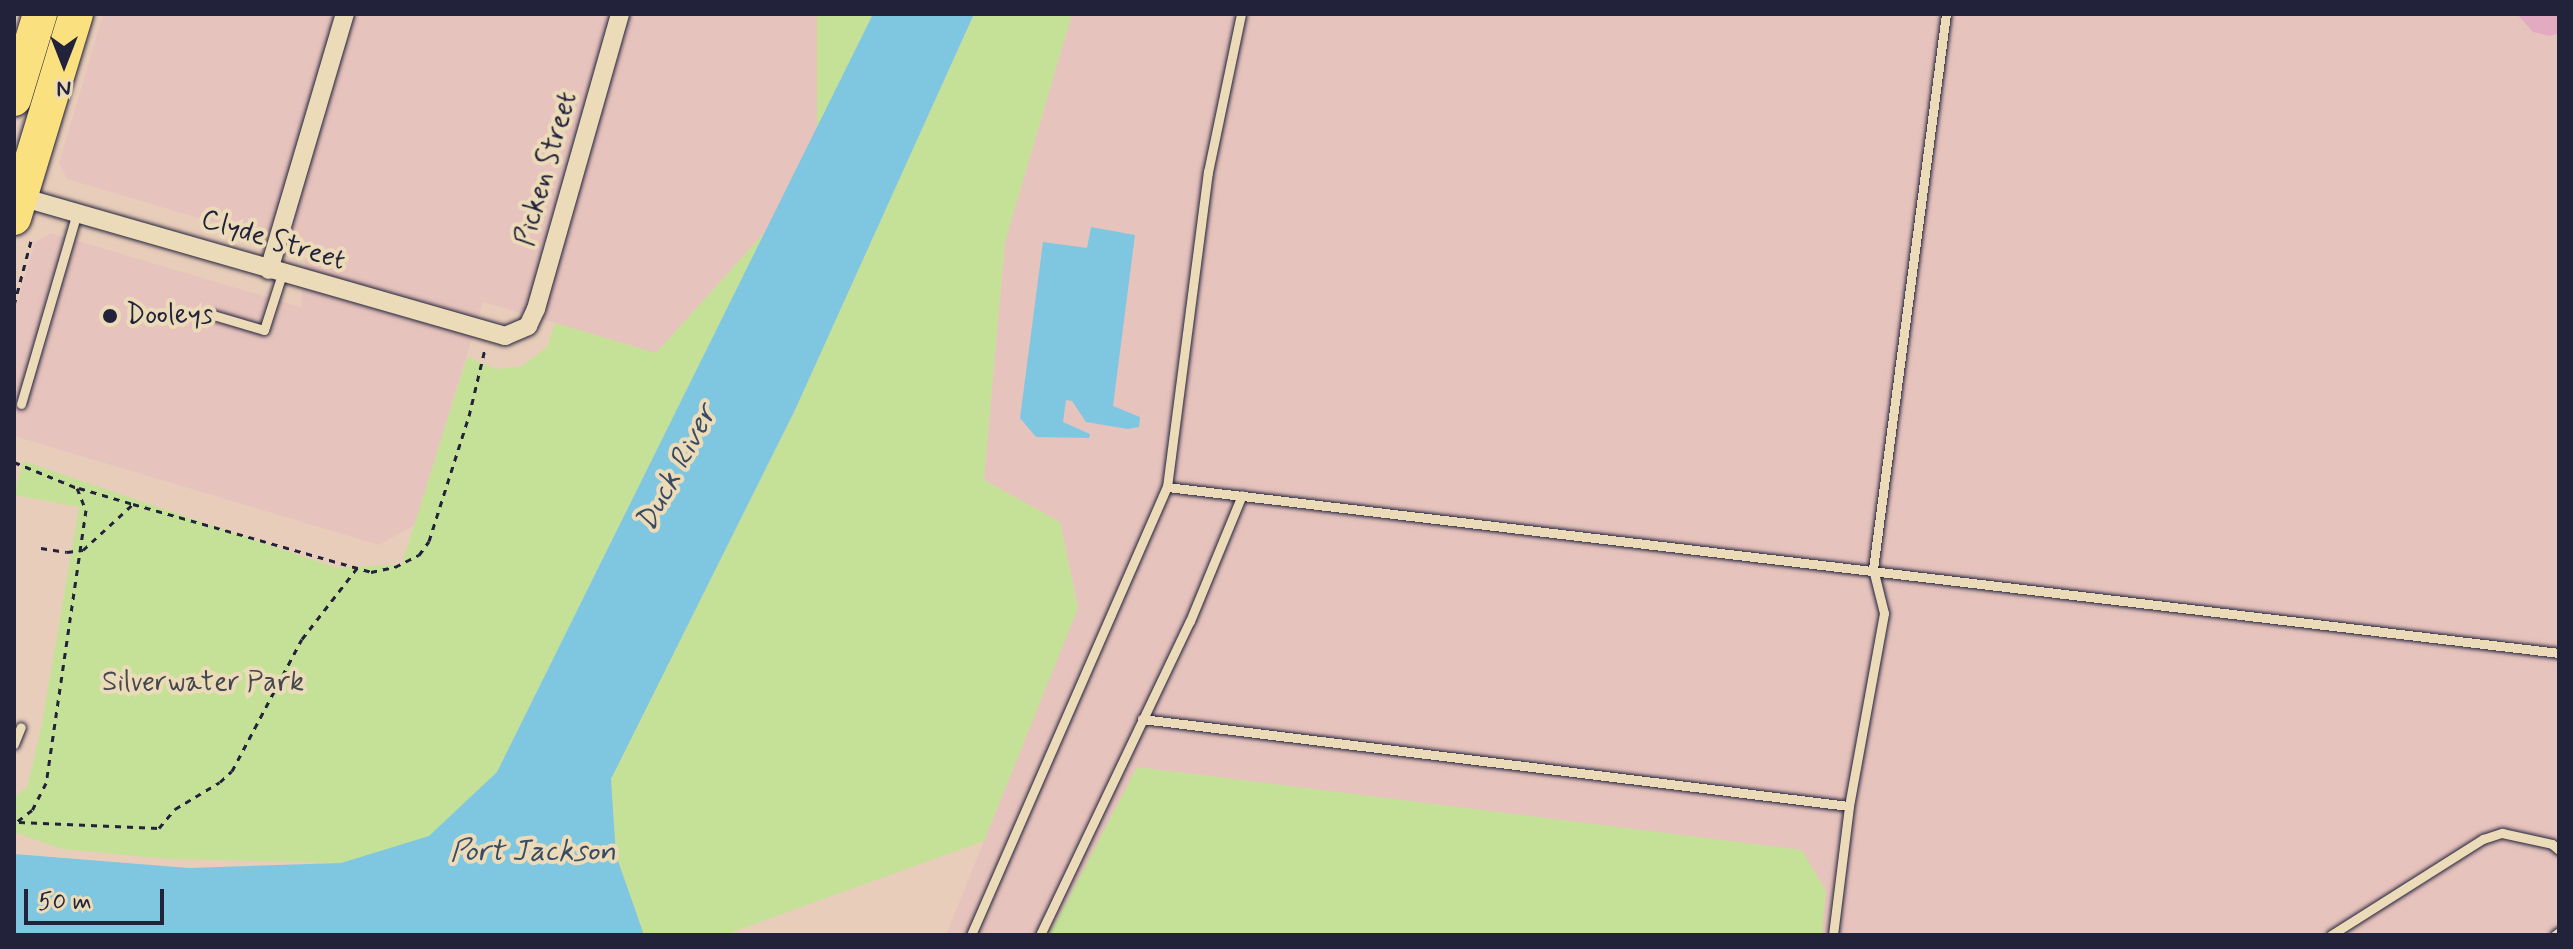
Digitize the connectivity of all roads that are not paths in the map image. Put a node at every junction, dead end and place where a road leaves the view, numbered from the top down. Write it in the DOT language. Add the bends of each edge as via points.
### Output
graph roads {
  1 [pos="40,14"];
  2 [pos="76,14"];
  3 [pos="345,14"];
  4 [pos="620,14"];
  5 [pos="1241,14"];
  6 [pos="1946,14"];
  7 [pos="14,99"];
  8 [pos="21,210"];
  9 [pos="77,212"];
  10 [pos="276,272"];
  11 [pos="213,315"];
  12 [pos="517,333"];
  13 [pos="21,404"];
  14 [pos="1167,487"];
  15 [pos="1242,495"];
  16 [pos="1873,569"];
  17 [pos="2559,653"];
  18 [pos="1142,719"];
  19 [pos="21,727"];
  20 [pos="14,744"];
  21 [pos="1849,806"];
  22 [pos="2559,850"];
  23 [pos="971,935"];
  24 [pos="1040,935"];
  25 [pos="1833,935"];
  26 [pos="2331,935"];
  1 -- 7 [label="highway"];
  2 -- 8 [label="highway"];
  3 -- 10 [label="street"];
  4 -- 12 [label="street, Picken Street" via="536,309 528,326"];
  5 -- 14 [label="lane" via="1208,172"];
  6 -- 16 [label="lane"];
  8 -- 9 [label="street, Clyde Street"];
  9 -- 10 [label="street, Clyde Street"];
  9 -- 13 [label="lane"];
  10 -- 11 [label="lane" via="264,330"];
  10 -- 12 [label="street, Clyde Street" via="489,333"];
  14 -- 15 [label="lane"];
  14 -- 23 [label="lane"];
  15 -- 16 [label="lane"];
  15 -- 18 [label="lane"];
  16 -- 17 [label="lane"];
  16 -- 21 [label="lane" via="1884,613"];
  18 -- 21 [label="lane"];
  18 -- 24 [label="lane"];
  19 -- 20 [label="lane"];
  21 -- 25 [label="lane"];
  22 -- 26 [label="lane" via="2502,833 2483,839"];
}
